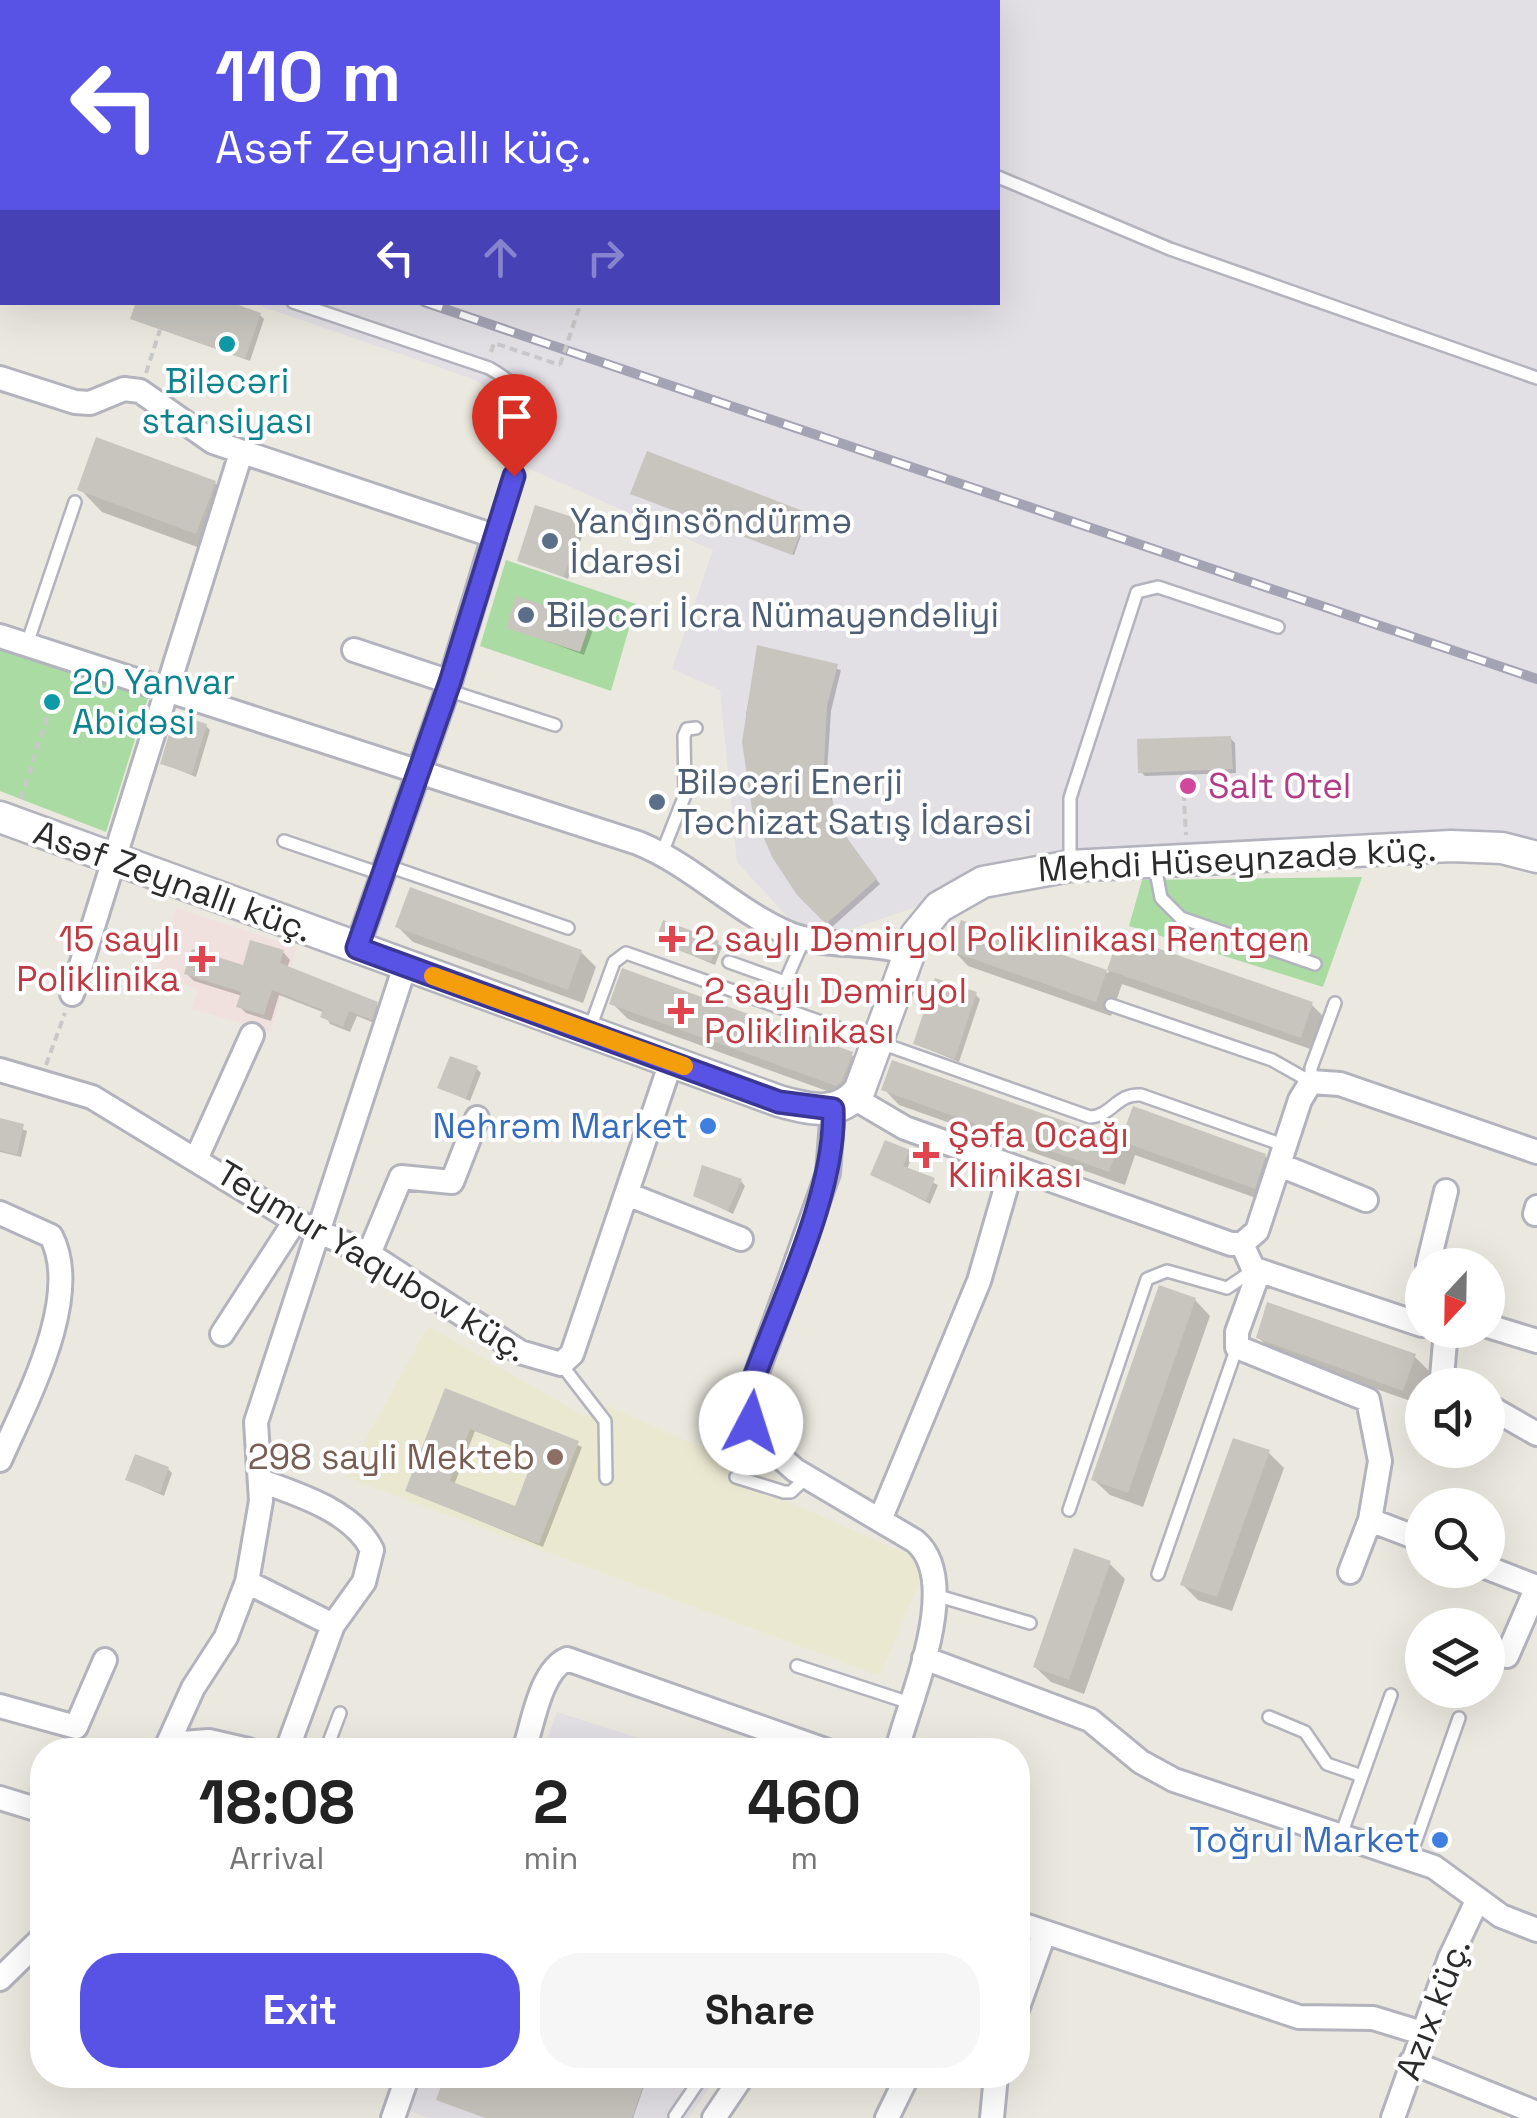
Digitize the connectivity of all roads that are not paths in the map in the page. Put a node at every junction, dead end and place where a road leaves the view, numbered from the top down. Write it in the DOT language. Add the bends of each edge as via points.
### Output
graph roads {
  1 [pos="1000,178"];
  2 [pos="302,305"];
  3 [pos="0,378"];
  4 [pos="1537,378"];
  5 [pos="241,453"];
  6 [pos="75,502"];
  7 [pos="494,536"];
  8 [pos="1278,627"];
  9 [pos="0,636"];
  10 [pos="27,644"];
  11 [pos="354,650"];
  12 [pos="448,686"];
  13 [pos="166,690"];
  14 [pos="555,725"];
  15 [pos="696,728"];
  16 [pos="419,771"];
  17 [pos="10,808"];
  18 [pos="284,840"];
  19 [pos="662,853"];
  20 [pos="1537,857"];
  21 [pos="114,859"];
  22 [pos="1154,862"];
  23 [pos="1070,866"];
  24 [pos="386,871"];
  25 [pos="568,928"];
  26 [pos="804,939"];
  27 [pos="357,948"];
  28 [pos="908,952"];
  29 [pos="728,962"];
  30 [pos="1315,964"];
  31 [pos="405,966"];
  32 [pos="72,994"];
  33 [pos="1334,1003"];
  34 [pos="1111,1005"];
  35 [pos="588,1032"];
  36 [pos="252,1035"];
  37 [pos="876,1044"];
  38 [pos="671,1062"];
  39 [pos="0,1070"];
  40 [pos="1311,1082"];
  41 [pos="844,1103"];
  42 [pos="477,1118"];
  43 [pos="1537,1152"];
  44 [pos="1283,1155"];
  45 [pos="196,1156"];
  46 [pos="1012,1167"];
  47 [pos="1446,1191"];
  48 [pos="627,1194"];
  49 [pos="1366,1200"];
  50 [pos="2,1219"];
  51 [pos="296,1221"];
  52 [pos="318,1230"];
  53 [pos="741,1240"];
  54 [pos="1242,1244"];
  55 [pos="1432,1248"];
  56 [pos="369,1254"];
  57 [pos="1254,1269"];
  58 [pos="1405,1319"];
  59 [pos="1505,1331"];
  60 [pos="222,1334"];
  61 [pos="1537,1340"];
  62 [pos="1238,1347"];
  63 [pos="561,1364"];
  64 [pos="1505,1416"];
  65 [pos="1537,1434"];
  66 [pos="0,1460"];
  67 [pos="736,1477"];
  68 [pos="606,1478"];
  69 [pos="807,1478"];
  70 [pos="261,1481"];
  71 [pos="1069,1510"];
  72 [pos="880,1520"];
  73 [pos="1370,1520"];
  74 [pos="1405,1533"];
  75 [pos="1350,1572"];
  76 [pos="1158,1574"];
  77 [pos="1505,1575"];
  78 [pos="247,1582"];
  79 [pos="1537,1588"];
  80 [pos="935,1595"];
  81 [pos="1030,1623"];
  82 [pos="333,1625"];
  83 [pos="1508,1656"];
  84 [pos="924,1658"];
  85 [pos="105,1660"];
  86 [pos="798,1666"];
  87 [pos="1391,1695"];
  88 [pos="910,1704"];
  89 [pos="0,1706"];
  90 [pos="340,1713"];
  91 [pos="1270,1718"];
  92 [pos="1460,1718"];
  93 [pos="171,1738"];
  94 [pos="291,1738"];
  95 [pos="331,1738"];
  96 [pos="528,1738"];
  97 [pos="791,1738"];
  98 [pos="900,1738"];
  99 [pos="1362,1776"];
  100 [pos="0,1798"];
  101 [pos="30,1808"];
  102 [pos="1342,1835"];
  103 [pos="1410,1857"];
  104 [pos="1477,1901"];
  105 [pos="1030,1928"];
  106 [pos="1537,1930"];
  107 [pos="1044,1934"];
  108 [pos="30,1950"];
  109 [pos="1030,1969"];
  110 [pos="0,1979"];
  111 [pos="1422,2033"];
  112 [pos="1411,2062"];
  113 [pos="403,2088"];
  114 [pos="694,2088"];
  115 [pos="735,2088"];
  116 [pos="902,2088"];
  117 [pos="993,2088"];
  118 [pos="1537,2113"];
  119 [pos="675,2116"];
  120 [pos="393,2118"];
  121 [pos="714,2118"];
  122 [pos="887,2118"];
  123 [pos="992,2118"];
  124 [pos="1393,2118"];
  1 -- 4 [label="lane" via="1170,249"];
  2 -- 7 [label="lane" via="488,368 514,384 530,411 530,426"];
  3 -- 5 [label="street" via="75,402 90,403 124,388 140,391 198,434"];
  5 -- 7 [label="street"];
  5 -- 13 [label="street"];
  6 -- 10 [label="lane"];
  7 -- 12 [label="street"];
  8 -- 23 [label="lane" via="1158,588 1137,592 1070,798"];
  9 -- 10 [label="street"];
  10 -- 13 [label="street"];
  11 -- 12 [label="street"];
  12 -- 14 [label="lane"];
  12 -- 16 [label="street"];
  13 -- 16 [label="street"];
  13 -- 21 [label="street"];
  15 -- 19 [label="lane" via="684,736 685,795"];
  16 -- 19 [label="street"];
  16 -- 24 [label="street"];
  17 -- 21 [label="main road, Asəf Zeynallı küç."];
  18 -- 24 [label="lane"];
  19 -- 26 [label="street" via="768,924"];
  20 -- 22 [label="main road, Mehdi Hüseynzadə küç." via="1476,846"];
  21 -- 27 [label="main road, Asəf Zeynallı küç."];
  21 -- 32 [label="street"];
  22 -- 23 [label="main road, Mehdi Hüseynzadə küç."];
  22 -- 30 [label="lane" via="1160,898 1181,918"];
  23 -- 28 [label="main road, Mehdi Hüseynzadə küç." via="1009,874 961,892 928,918"];
  24 -- 25 [label="lane"];
  24 -- 27 [label="street"];
  26 -- 28 [label="street"];
  26 -- 29 [label="lane" via="785,982"];
  27 -- 31 [label="main road, Asəf Zeynallı küç."];
  28 -- 37 [label="main road"];
  31 -- 35 [label="main road, Asəf Zeynallı küç."];
  31 -- 52 [label="street"];
  33 -- 40 [label="lane"];
  34 -- 40 [label="lane" via="1272,1060"];
  35 -- 37 [label="lane" via="614,962 626,953"];
  35 -- 38 [label="main road, Asəf Zeynallı küç."];
  36 -- 45 [label="street"];
  37 -- 41 [label="main road"];
  37 -- 44 [label="lane" via="1090,1117 1123,1096 1140,1095"];
  38 -- 41 [label="main road, Asəf Zeynallı küç." via="779,1102"];
  38 -- 48 [label="street, Teymur Yaqubov küç."];
  39 -- 45 [label="street, Teymur Yaqubov küç." via="92,1097"];
  40 -- 43 [label="street" via="1340,1084"];
  40 -- 44 [label="street"];
  41 -- 46 [label="street, Asəf Zeynallı küç."];
  41 -- 69 [label="street" via="828,1173 748,1406 761,1440"];
  42 -- 56 [label="street" via="452,1182 401,1178"];
  44 -- 49 [label="street"];
  44 -- 54 [label="street" via="1256,1230"];
  45 -- 51 [label="street, Teymur Yaqubov küç."];
  46 -- 54 [label="street, Asəf Zeynallı küç."];
  46 -- 72 [label="street" via="978,1281"];
  47 -- 55 [label="street"];
  48 -- 53 [label="street"];
  48 -- 63 [label="street, Teymur Yaqubov küç." via="578,1339"];
  50 -- 66 [label="street" via="51,1236 64,1279 32,1387"];
  51 -- 52 [label="street, Teymur Yaqubov küç."];
  51 -- 60 [label="street"];
  52 -- 56 [label="street, Teymur Yaqubov küç."];
  52 -- 70 [label="street" via="256,1422"];
  54 -- 57 [label="street"];
  56 -- 63 [label="street, Teymur Yaqubov küç." via="520,1352"];
  57 -- 58 [label="street"];
  57 -- 62 [label="street"];
  57 -- 71 [label="lane" via="1226,1288 1167,1271 1146,1279"];
  59 -- 61 [label="street"];
  62 -- 73 [label="street" via="1368,1400 1380,1461"];
  62 -- 76 [label="lane"];
  63 -- 68 [label="lane" via="605,1421"];
  64 -- 65 [label="street"];
  67 -- 69 [label="lane" via="784,1492"];
  69 -- 72 [label="street"];
  70 -- 78 [label="street"];
  70 -- 82 [label="street" via="329,1510 372,1550 364,1582"];
  72 -- 80 [label="street" via="926,1550"];
  73 -- 74 [label="street"];
  73 -- 75 [label="street"];
  77 -- 79 [label="street"];
  78 -- 82 [label="street"];
  78 -- 93 [label="street" via="226,1637"];
  79 -- 83 [label="street"];
  80 -- 81 [label="lane"];
  80 -- 84 [label="street"];
  82 -- 94 [label="street"];
  84 -- 88 [label="street"];
  84 -- 102 [label="street" via="1090,1720 1174,1780"];
  85 -- 89 [label="street" via="76,1727"];
  86 -- 88 [label="lane"];
  87 -- 99 [label="lane"];
  88 -- 98 [label="street"];
  90 -- 95 [label="lane"];
  91 -- 99 [label="lane" via="1304,1732 1327,1764"];
  92 -- 103 [label="lane"];
  96 -- 97 [label="street" via="548,1680 567,1660"];
  99 -- 102 [label="lane"];
  100 -- 101 [label="street"];
  102 -- 103 [label="street"];
  103 -- 104 [label="street" via="1451,1877"];
  104 -- 106 [label="street"];
  104 -- 111 [label="street, Azıx küç."];
  105 -- 107 [label="street"];
  107 -- 109 [label="street"];
  107 -- 111 [label="street" via="1299,2018 1373,2018"];
  108 -- 110 [label="street"];
  111 -- 112 [label="street, Azıx küç."];
  112 -- 118 [label="street"];
  112 -- 124 [label="street, Azıx küç."];
  113 -- 120 [label="street"];
  114 -- 119 [label="lane"];
  115 -- 121 [label="street"];
  116 -- 122 [label="street"];
  117 -- 123 [label="street"];
}
